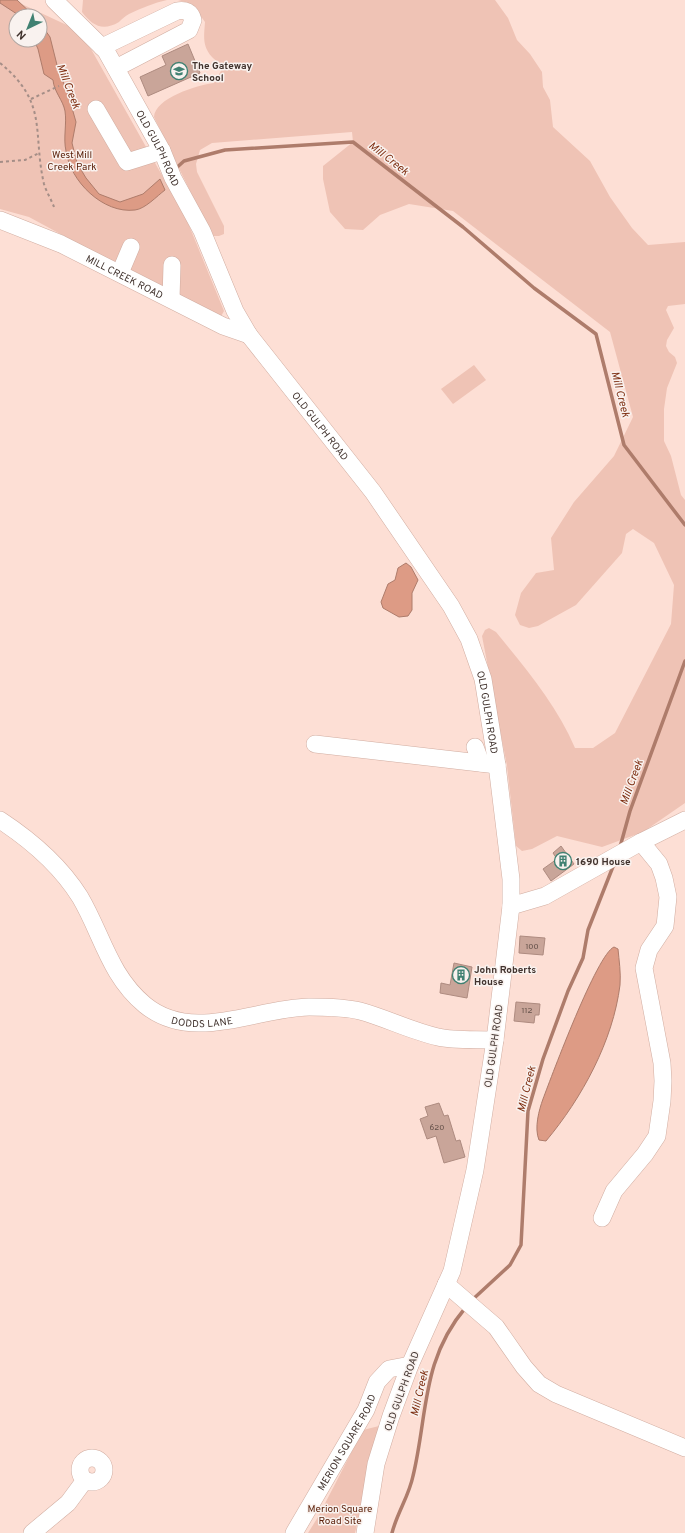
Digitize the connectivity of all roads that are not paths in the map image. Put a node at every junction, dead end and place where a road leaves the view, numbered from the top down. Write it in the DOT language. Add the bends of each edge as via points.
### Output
graph roads {
  1 [pos="54,0"];
  2 [pos="102,47"];
  3 [pos="116,68"];
  4 [pos="96,109"];
  5 [pos="167,164"];
  6 [pos="0,220"];
  7 [pos="131,247"];
  8 [pos="172,265"];
  9 [pos="120,273"];
  10 [pos="171,299"];
  11 [pos="249,335"];
  12 [pos="314,744"];
  13 [pos="475,747"];
  14 [pos="489,764"];
  15 [pos="0,820"];
  16 [pos="682,827"];
  17 [pos="634,846"];
  18 [pos="511,906"];
  19 [pos="495,1040"];
  20 [pos="602,1218"];
  21 [pos="446,1284"];
  22 [pos="410,1365"];
  23 [pos="685,1448"];
  24 [pos="85,1480"];
  25 [pos="32,1533"];
  26 [pos="294,1533"];
  27 [pos="364,1533"];
  1 -- 2 [label="street, OLD GULPH ROAD"];
  2 -- 3 [label="street, OLD GULPH ROAD"];
  2 -- 3 [label="street" via="177,11 184,10 191,14 193,20 189,30"];
  3 -- 5 [label="street, OLD GULPH ROAD"];
  4 -- 5 [label="street" via="127,162"];
  5 -- 11 [label="street, OLD GULPH ROAD" via="202,231 235,311"];
  6 -- 9 [label="street, MILL CREEK ROAD" via="61,244"];
  7 -- 9 [label="street"];
  8 -- 10 [label="street"];
  9 -- 10 [label="street, MILL CREEK ROAD"];
  10 -- 11 [label="street, MILL CREEK ROAD" via="224,326"];
  11 -- 14 [label="street, OLD GULPH ROAD" via="373,492 451,606 469,639 483,678"];
  12 -- 14 [label="street"];
  13 -- 14 [label="street"];
  14 -- 18 [label="street, OLD GULPH ROAD" via="511,879"];
  15 -- 19 [label="street, DODDS LANE" via="36,846 58,867 80,898 111,963 123,981 145,1005 164,1016 189,1023 206,1024 273,1011 308,1007 341,1008 360,1011 439,1038"];
  16 -- 17 [label="street"];
  17 -- 18 [label="street" via="545,896"];
  17 -- 20 [label="street" via="659,864 668,897 664,926 649,950 644,968 662,1063 662,1101 656,1136 645,1154 614,1191"];
  18 -- 19 [label="street, OLD GULPH ROAD"];
  19 -- 21 [label="street, OLD GULPH ROAD" via="475,1170 452,1271"];
  21 -- 22 [label="street, OLD GULPH ROAD"];
  21 -- 23 [label="street" via="496,1327 539,1384 556,1394"];
  22 -- 26 [label="street, MERION SQUARE ROAD" via="389,1369 377,1382 366,1410"];
  22 -- 27 [label="street, OLD GULPH ROAD" via="376,1464"];
  24 -- 25 [label="street" via="68,1503"];
}
